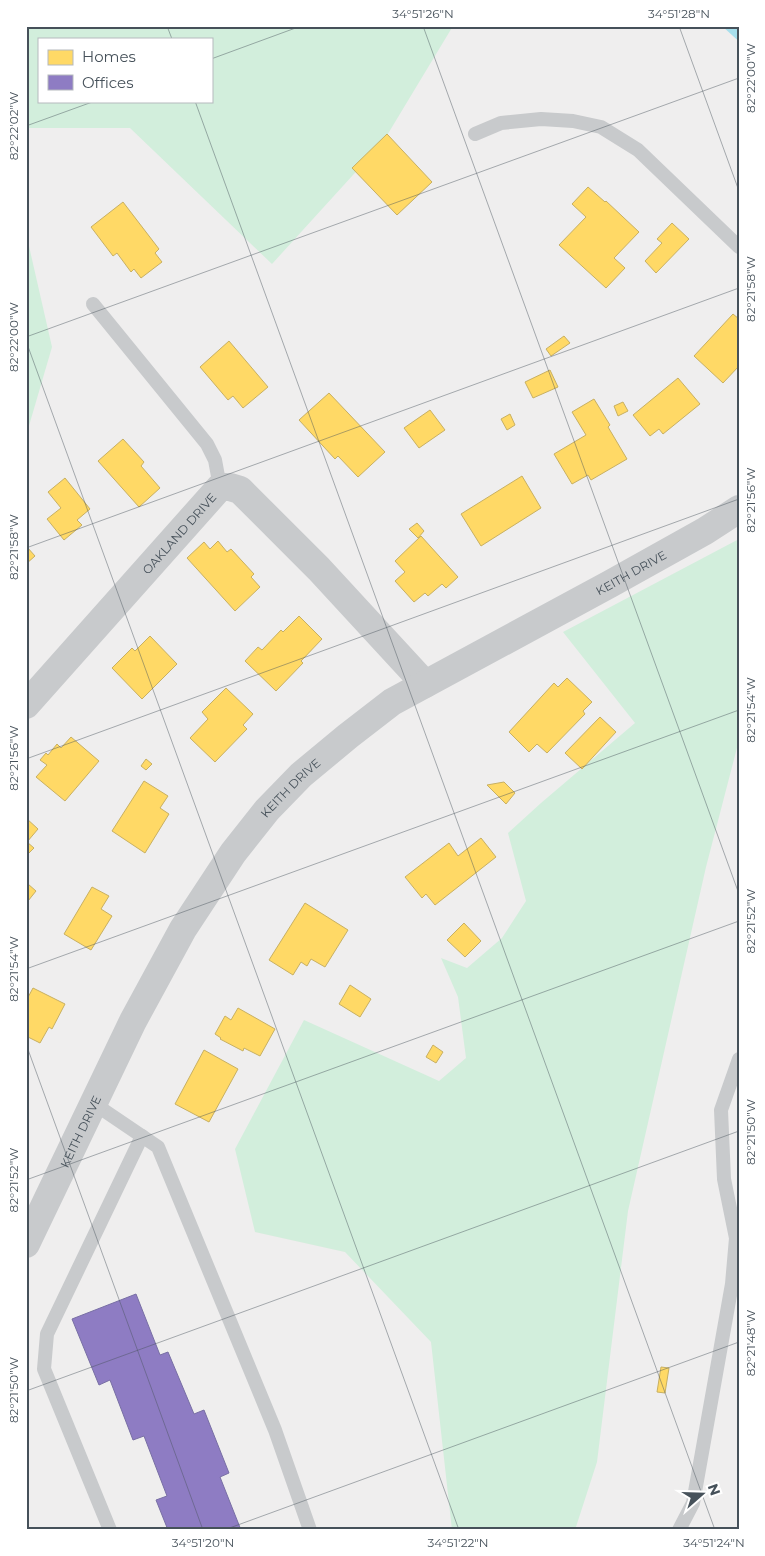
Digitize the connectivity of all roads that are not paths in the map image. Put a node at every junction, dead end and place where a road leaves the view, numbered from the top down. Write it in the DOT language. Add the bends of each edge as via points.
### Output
graph roads {
  1 [pos="475,134"];
  2 [pos="739,247"];
  3 [pos="93,304"];
  4 [pos="220,487"];
  5 [pos="739,509"];
  6 [pos="425,684"];
  7 [pos="26,705"];
  8 [pos="739,1059"];
  9 [pos="93,1104"];
  10 [pos="142,1136"];
  11 [pos="738,1238"];
  12 [pos="26,1244"];
  13 [pos="110,1530"];
  14 [pos="310,1530"];
  15 [pos="679,1530"];
  1 -- 2 [label="lane" via="501,123 541,119 601,127 638,150"];
  3 -- 4 [label="lane" via="207,444 216,460"];
  4 -- 6 [label="street, OAKLAND DRIVE" via="240,490 319,569"];
  4 -- 7 [label="street, OAKLAND DRIVE"];
  5 -- 6 [label="street, KEITH DRIVE" via="610,584"];
  6 -- 9 [label="street, KEITH DRIVE" via="392,702 302,775 267,810 233,853 182,929"];
  8 -- 11 [label="lane" via="720,1110 724,1179"];
  9 -- 10 [label="lane"];
  9 -- 12 [label="street, KEITH DRIVE"];
  10 -- 13 [label="lane" via="47,1334 44,1369"];
  10 -- 14 [label="lane" via="158,1147 275,1430"];
  11 -- 15 [label="lane" via="692,1503"];
}
